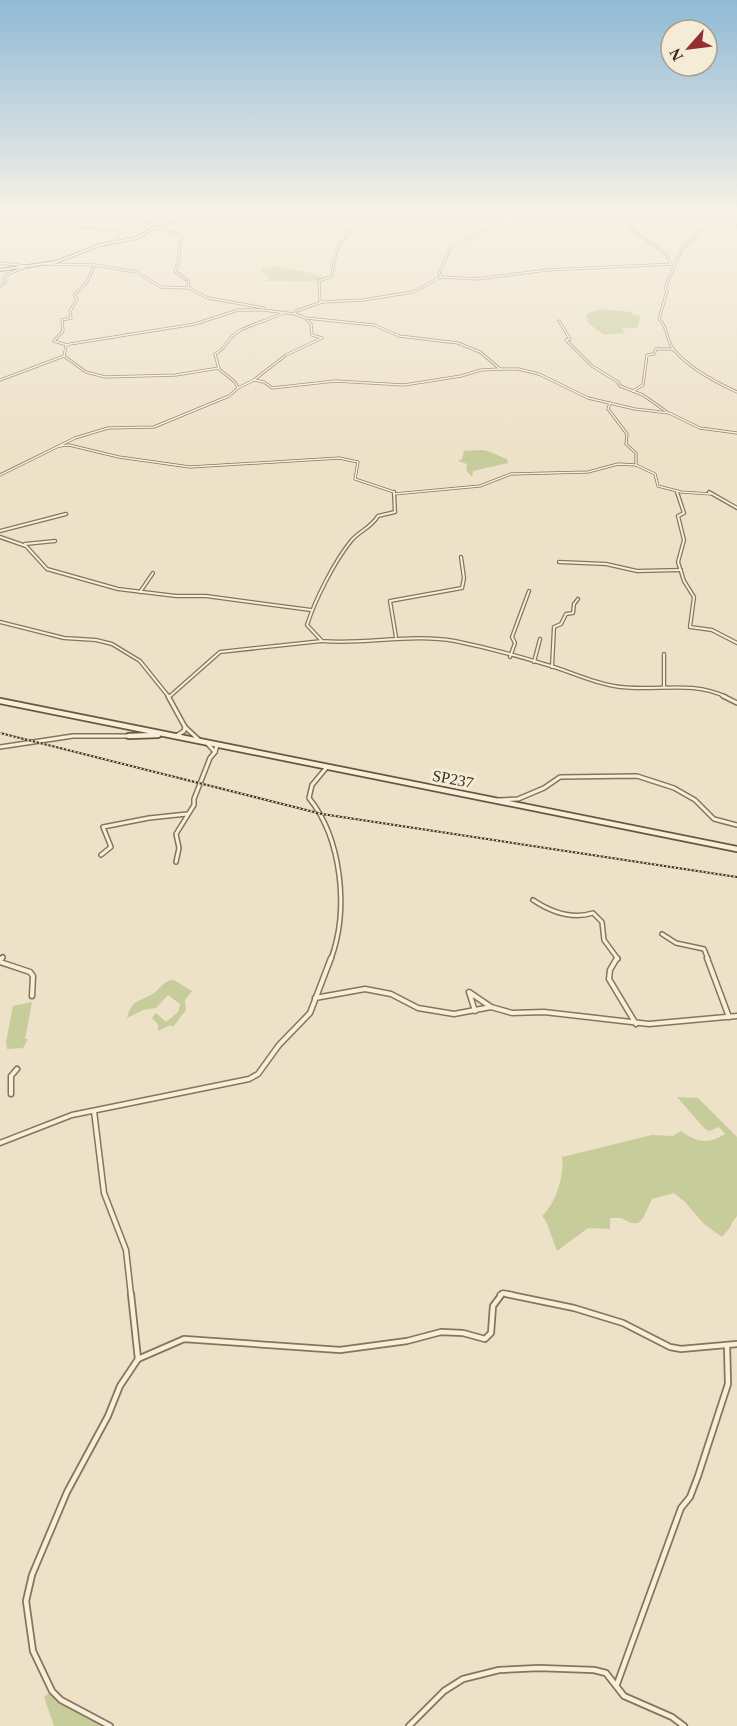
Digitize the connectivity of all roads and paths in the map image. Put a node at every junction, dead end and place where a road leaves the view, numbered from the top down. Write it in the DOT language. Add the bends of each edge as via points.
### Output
graph roads {
  1 [pos="77,292"];
  2 [pos="196,292"];
  3 [pos="320,292"];
  4 [pos="414,292"];
  5 [pos="667,292"];
  6 [pos="322,302"];
  7 [pos="267,309"];
  8 [pos="285,312"];
  9 [pos="295,312"];
  10 [pos="306,318"];
  11 [pos="560,321"];
  12 [pos="67,345"];
  13 [pos="674,349"];
  14 [pos="64,356"];
  15 [pos="219,368"];
  16 [pos="500,369"];
  17 [pos="0,380"];
  18 [pos="254,380"];
  19 [pos="238,388"];
  20 [pos="633,392"];
  21 [pos="737,392"];
  22 [pos="610,403"];
  23 [pos="669,413"];
  24 [pos="737,433"];
  25 [pos="57,447"];
  26 [pos="636,465"];
  27 [pos="0,475"];
  28 [pos="394,492"];
  29 [pos="676,492"];
  30 [pos="737,508"];
  31 [pos="66,514"];
  32 [pos="0,531"];
  33 [pos="0,537"];
  34 [pos="55,541"];
  35 [pos="23,544"];
  36 [pos="461,557"];
  37 [pos="559,562"];
  38 [pos="681,570"];
  39 [pos="153,573"];
  40 [pos="529,591"];
  41 [pos="140,592"];
  42 [pos="578,598"];
  43 [pos="311,610"];
  44 [pos="0,622"];
  45 [pos="396,637"];
  46 [pos="540,639"];
  47 [pos="322,641"];
  48 [pos="737,643"];
  49 [pos="664,654"];
  50 [pos="510,657"];
  51 [pos="534,662"];
  52 [pos="552,667"];
  53 [pos="664,687"];
  54 [pos="169,697"];
  55 [pos="0,701"];
  56 [pos="737,702"];
  57 [pos="138,729"];
  58 [pos="184,729"];
  59 [pos="148,731"];
  60 [pos="189,731"];
  61 [pos="163,734"];
  62 [pos="129,736"];
  63 [pos="143,736"];
  64 [pos="176,736"];
  65 [pos="187,738"];
  66 [pos="202,741"];
  67 [pos="218,744"];
  68 [pos="0,747"];
  69 [pos="215,752"];
  70 [pos="328,766"];
  71 [pos="497,800"];
  72 [pos="187,814"];
  73 [pos="737,825"];
  74 [pos="737,849"];
  75 [pos="101,855"];
  76 [pos="176,862"];
  77 [pos="533,900"];
  78 [pos="662,934"];
  79 [pos="1,960"];
  80 [pos="32,996"];
  81 [pos="315,998"];
  82 [pos="491,1008"];
  83 [pos="475,1011"];
  84 [pos="737,1016"];
  85 [pos="729,1017"];
  86 [pos="636,1024"];
  87 [pos="17,1069"];
  88 [pos="11,1094"];
  89 [pos="94,1111"];
  90 [pos="0,1143"];
  91 [pos="737,1344"];
  92 [pos="727,1345"];
  93 [pos="138,1359"];
  94 [pos="617,1684"];
  95 [pos="110,1726"];
  96 [pos="409,1726"];
  97 [pos="684,1726"];
  1 -- 12 [label="street" via="72,315 62,320 63,330 54,341"];
  2 -- 7 [label="street" via="208,298"];
  3 -- 6 [label="street"];
  4 -- 6 [label="street"];
  5 -- 13 [label="street" via="659,319 667,325"];
  6 -- 9 [label="street"];
  7 -- 8 [label="street"];
  7 -- 12 [label="street" via="232,311 191,325"];
  8 -- 9 [label="street"];
  8 -- 15 [label="street" via="233,333 223,350 215,354"];
  9 -- 10 [label="street"];
  10 -- 16 [label="street" via="374,324 399,336 458,343 480,352"];
  10 -- 18 [label="street" via="312,335 322,338 286,355"];
  11 -- 20 [label="street" via="570,339 566,340 576,352"];
  12 -- 14 [label="street"];
  13 -- 20 [label="street" via="647,355 643,385"];
  13 -- 21 [label="street" via="703,374"];
  14 -- 15 [label="street" via="86,372 105,377 176,375"];
  14 -- 17 [label="street"];
  15 -- 19 [label="street"];
  16 -- 18 [label="street" via="404,385 345,381 272,388"];
  16 -- 22 [label="street" via="539,374 588,398"];
  18 -- 19 [label="street"];
  19 -- 25 [label="street" via="212,404 154,427 108,428"];
  20 -- 23 [label="street"];
  22 -- 23 [label="street"];
  22 -- 26 [label="street" via="608,409 625,429 626,444 636,453"];
  23 -- 24 [label="street" via="700,428"];
  25 -- 27 [label="street"];
  25 -- 28 [label="street" via="190,466 339,458 358,462 355,479"];
  26 -- 28 [label="street" via="618,464 588,472 511,474 480,486"];
  26 -- 29 [label="street" via="655,474 658,486"];
  28 -- 43 [label="street" via="395,512 378,516 374,525 352,540"];
  29 -- 30 [label="street" via="707,491"];
  29 -- 38 [label="street" via="684,513 678,516 685,546 678,562"];
  31 -- 32 [label="street"];
  33 -- 35 [label="street"];
  34 -- 35 [label="street"];
  35 -- 41 [label="street" via="47,569"];
  36 -- 45 [label="street" via="462,588 390,601"];
  37 -- 38 [label="street" via="606,564 637,571"];
  38 -- 48 [label="street" via="694,597 690,627 711,629"];
  39 -- 41 [label="street"];
  40 -- 50 [label="street" via="512,637 515,643"];
  41 -- 43 [label="street"];
  42 -- 52 [label="street" via="573,613 566,614 561,624 554,627"];
  43 -- 47 [label="street" via="307,625"];
  44 -- 54 [label="street" via="60,638 97,640 125,648 152,671"];
  45 -- 47 [label="street" via="344,643"];
  45 -- 50 [label="street" via="461,643"];
  46 -- 51 [label="street"];
  47 -- 54 [label="street" via="220,652"];
  49 -- 53 [label="street"];
  50 -- 51 [label="street"];
  51 -- 52 [label="street"];
  52 -- 53 [label="street" via="613,686"];
  53 -- 56 [label="street" via="680,685 714,691"];
  54 -- 58 [label="street"];
  55 -- 57 [label="main road, SP237"];
  57 -- 59 [label="main road, SP237"];
  57 -- 62 [label="main road"];
  58 -- 60 [label="street"];
  58 -- 64 [label="street"];
  58 -- 65 [label="street"];
  59 -- 61 [label="main road, SP237"];
  59 -- 62 [label="main road"];
  59 -- 63 [label="main road"];
  60 -- 65 [label="street"];
  60 -- 66 [label="street"];
  61 -- 63 [label="main road"];
  61 -- 64 [label="main road, SP237 / SP237"];
  62 -- 63 [label="main road"];
  62 -- 68 [label="street" via="80,736"];
  64 -- 65 [label="main road, SP237 / SP237"];
  65 -- 66 [label="main road, SP237 / SP237"];
  66 -- 67 [label="main road, SP237 / SP237"];
  66 -- 69 [label="street"];
  67 -- 69 [label="street"];
  67 -- 70 [label="main road, SP237 / SP237"];
  69 -- 72 [label="street"];
  70 -- 71 [label="main road, SP237 / SP237"];
  70 -- 81 [label="street" via="312,785 309,798 322,814 338,867 342,909 333,953"];
  71 -- 73 [label="street" via="518,799 560,777 637,776 674,788 695,800 717,821"];
  71 -- 74 [label="main road, SP237 / SP237"];
  72 -- 75 [label="street" via="103,827 111,847"];
  72 -- 76 [label="street" via="176,834"];
  77 -- 86 [label="street" via="546,910 568,915 593,913 602,922 604,940 618,959 609,979"];
  78 -- 85 [label="street" via="678,944 704,949"];
  79 -- 80 [label="street" via="30,972"];
  81 -- 83 [label="street" via="365,989 391,994 418,1008 454,1014"];
  81 -- 89 [label="street" via="310,1013 258,1074"];
  82 -- 83 [label="street"];
  82 -- 83 [label="street" via="469,992"];
  82 -- 86 [label="street"];
  84 -- 85 [label="street"];
  85 -- 86 [label="street"];
  87 -- 88 [label="street" via="11,1076"];
  89 -- 90 [label="street" via="60,1119"];
  89 -- 93 [label="street" via="104,1193 126,1250"];
  91 -- 92 [label="street"];
  92 -- 93 [label="street" via="670,1347 623,1323 503,1293 492,1304 491,1333 484,1339 441,1332 340,1350 184,1339"];
  92 -- 94 [label="street" via="725,1395 698,1476 681,1508"];
  93 -- 95 [label="street" via="120,1386 67,1492 32,1575 26,1601 33,1651 52,1691 61,1700"];
  94 -- 96 [label="street" via="606,1673 594,1670 489,1671 450,1685"];
  94 -- 97 [label="street" via="624,1696"];
}
